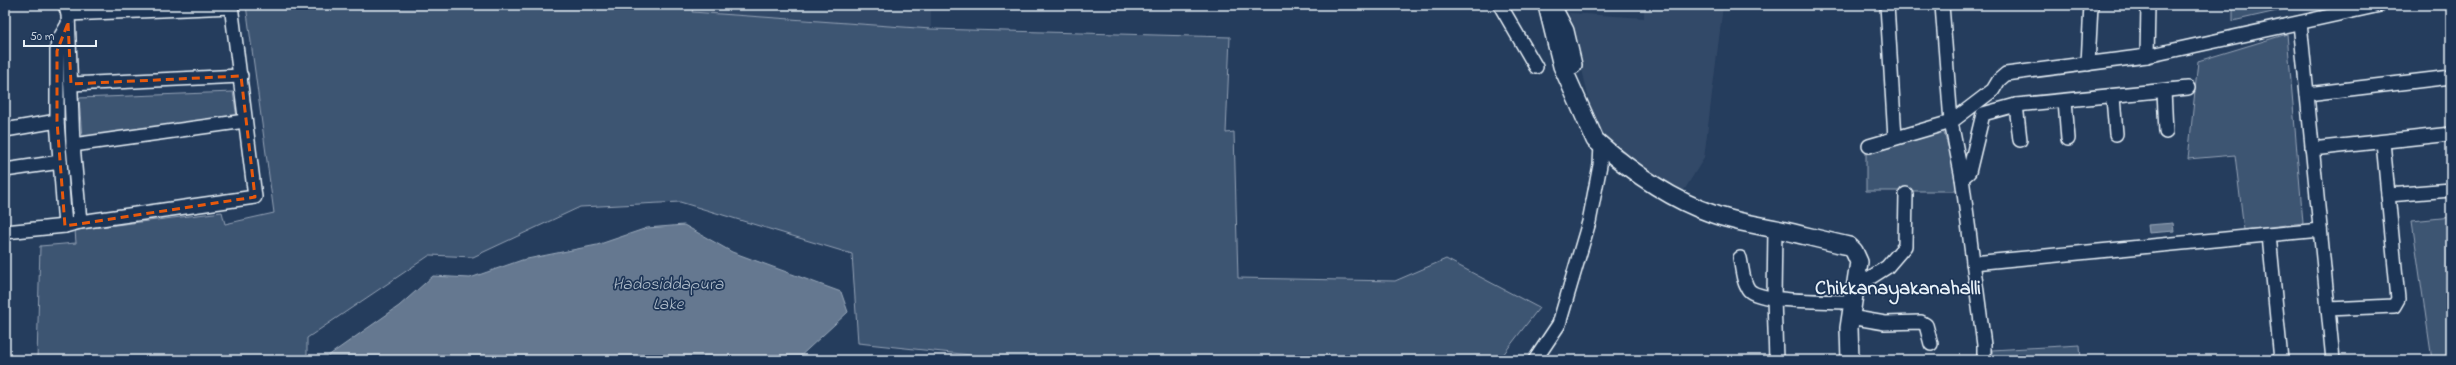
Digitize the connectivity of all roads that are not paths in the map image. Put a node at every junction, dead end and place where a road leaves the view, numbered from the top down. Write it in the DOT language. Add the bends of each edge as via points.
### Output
graph roads {
  1 [pos="1500,5"];
  2 [pos="1547,5"];
  3 [pos="1551,5"];
  4 [pos="1887,5"];
  5 [pos="1942,5"];
  6 [pos="2090,5"];
  7 [pos="2148,5"];
  8 [pos="2380,5"];
  9 [pos="231,6"];
  10 [pos="67,14"];
  11 [pos="2300,22"];
  12 [pos="2147,56"];
  13 [pos="2088,64"];
  14 [pos="1536,67"];
  15 [pos="241,76"];
  16 [pos="2451,77"];
  17 [pos="71,84"];
  18 [pos="2188,88"];
  19 [pos="2164,91"];
  20 [pos="2307,94"];
  21 [pos="2113,97"];
  22 [pos="1578,99"];
  23 [pos="2065,101"];
  24 [pos="2016,106"];
  25 [pos="57,122"];
  26 [pos="245,122"];
  27 [pos="1951,122"];
  28 [pos="5,130"];
  29 [pos="2166,132"];
  30 [pos="2116,134"];
  31 [pos="2451,134"];
  32 [pos="1895,138"];
  33 [pos="2068,138"];
  34 [pos="2020,140"];
  35 [pos="2383,142"];
  36 [pos="73,145"];
  37 [pos="1601,145"];
  38 [pos="1869,146"];
  39 [pos="2312,149"];
  40 [pos="60,162"];
  41 [pos="5,170"];
  42 [pos="1962,178"];
  43 [pos="2451,190"];
  44 [pos="1906,194"];
  45 [pos="2388,195"];
  46 [pos="80,222"];
  47 [pos="65,226"];
  48 [pos="1775,229"];
  49 [pos="2320,230"];
  50 [pos="5,232"];
  51 [pos="2269,235"];
  52 [pos="1740,258"];
  53 [pos="1973,262"];
  54 [pos="1774,298"];
  55 [pos="1852,302"];
  56 [pos="2328,309"];
  57 [pos="1931,344"];
  58 [pos="1535,360"];
  59 [pos="1776,360"];
  60 [pos="1850,360"];
  61 [pos="1984,360"];
  62 [pos="2280,360"];
  63 [pos="2333,360"];
  1 -- 14 [label="street"];
  2 -- 22 [label="main road" via="1562,66"];
  3 -- 22 [label="main road" via="1565,31"];
  4 -- 32 [label="street"];
  5 -- 27 [label="street"];
  6 -- 13 [label="street"];
  7 -- 12 [label="street"];
  8 -- 11 [label="street"];
  9 -- 10 [label="street"];
  9 -- 15 [label="street"];
  10 -- 17 [label="street"];
  10 -- 25 [label="street" via="57,51"];
  11 -- 12 [label="street"];
  11 -- 20 [label="street"];
  12 -- 13 [label="street"];
  13 -- 27 [label="street" via="2006,74 1993,90"];
  15 -- 17 [label="street"];
  15 -- 26 [label="street"];
  16 -- 20 [label="street"];
  17 -- 36 [label="street"];
  18 -- 19 [label="street"];
  19 -- 21 [label="street"];
  19 -- 29 [label="street"];
  20 -- 39 [label="street"];
  21 -- 23 [label="street"];
  21 -- 30 [label="street"];
  22 -- 37 [label="main road" via="1595,140"];
  23 -- 24 [label="street"];
  23 -- 33 [label="street"];
  24 -- 34 [label="street"];
  24 -- 42 [label="street" via="1983,114 1968,172"];
  25 -- 28 [label="street"];
  25 -- 40 [label="street"];
  26 -- 36 [label="street"];
  26 -- 46 [label="street" via="255,197"];
  27 -- 32 [label="street"];
  27 -- 42 [label="street"];
  31 -- 35 [label="street"];
  32 -- 38 [label="street"];
  35 -- 39 [label="street"];
  35 -- 45 [label="street"];
  36 -- 46 [label="street"];
  37 -- 48 [label="main road" via="1637,174 1688,204 1735,221"];
  37 -- 58 [label="street" via="1600,165 1589,222 1559,324"];
  39 -- 49 [label="street"];
  40 -- 41 [label="street"];
  40 -- 47 [label="street"];
  42 -- 53 [label="street"];
  43 -- 45 [label="street"];
  44 -- 55 [label="street" via="1905,246"];
  45 -- 56 [label="street" via="2398,299 2396,304"];
  46 -- 47 [label="street"];
  47 -- 50 [label="street"];
  48 -- 54 [label="street"];
  48 -- 55 [label="main road" via="1848,246 1854,251 1859,262"];
  49 -- 51 [label="street"];
  49 -- 56 [label="street"];
  51 -- 53 [label="street"];
  51 -- 62 [label="street"];
  52 -- 54 [label="street" via="1749,289 1764,298"];
  53 -- 61 [label="street"];
  54 -- 55 [label="street"];
  54 -- 59 [label="street"];
  55 -- 57 [label="street" via="1884,323 1921,322 1926,325"];
  55 -- 60 [label="main road"];
  56 -- 63 [label="street"];
}
